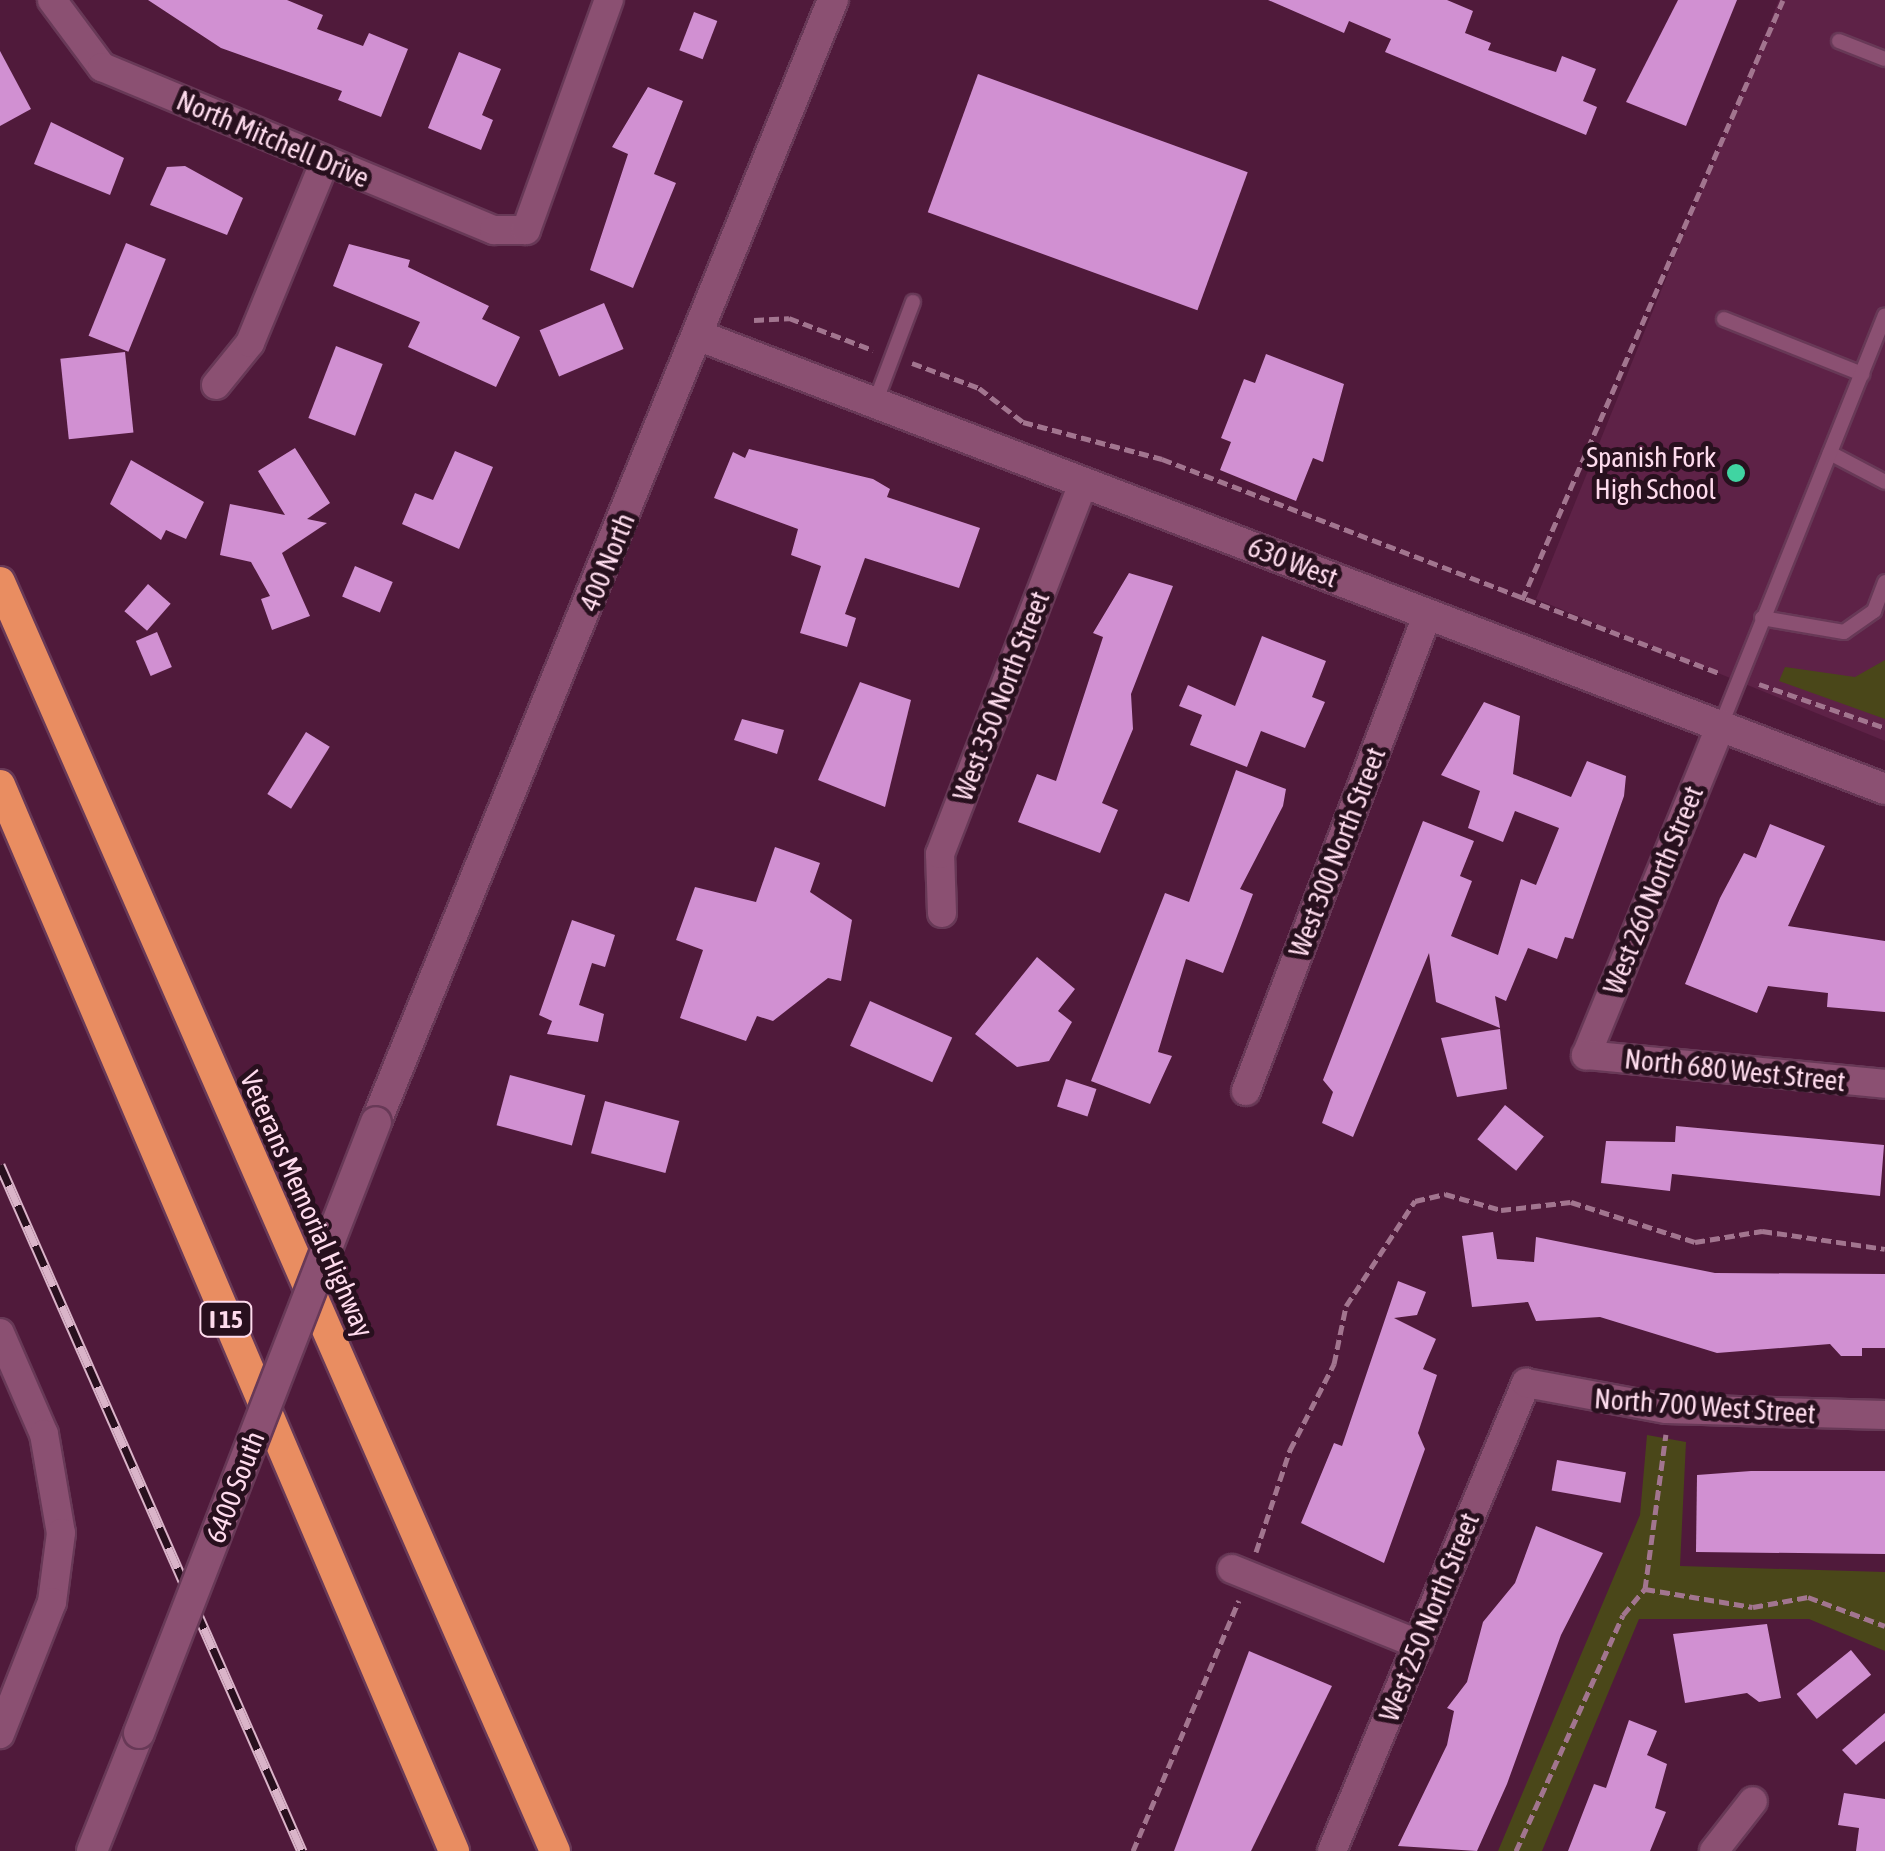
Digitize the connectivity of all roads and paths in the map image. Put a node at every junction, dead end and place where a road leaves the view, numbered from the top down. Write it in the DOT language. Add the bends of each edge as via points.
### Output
graph roads {
  1 [pos="52,0"];
  2 [pos="609,0"];
  3 [pos="833,0"];
  4 [pos="1783,0"];
  5 [pos="1838,41"];
  6 [pos="1885,59"];
  7 [pos="325,161"];
  8 [pos="912,302"];
  9 [pos="1885,316"];
  10 [pos="1724,319"];
  11 [pos="754,320"];
  12 [pos="700,336"];
  13 [pos="878,351"];
  14 [pos="910,362"];
  15 [pos="1862,374"];
  16 [pos="216,385"];
  17 [pos="875,403"];
  18 [pos="1830,453"];
  19 [pos="1885,482"];
  20 [pos="1083,484"];
  21 [pos="0,582"];
  22 [pos="1885,582"];
  23 [pos="1522,600"];
  24 [pos="1428,613"];
  25 [pos="1762,618"];
  26 [pos="1716,673"];
  27 [pos="1771,687"];
  28 [pos="1720,726"];
  29 [pos="1885,728"];
  30 [pos="0,785"];
  31 [pos="1885,790"];
  32 [pos="942,913"];
  33 [pos="1586,1055"];
  34 [pos="1885,1084"];
  35 [pos="1246,1092"];
  36 [pos="376,1122"];
  37 [pos="1885,1249"];
  38 [pos="0,1333"];
  39 [pos="1526,1383"];
  40 [pos="1669,1409"];
  41 [pos="1885,1415"];
  42 [pos="1240,1573"];
  43 [pos="1644,1589"];
  44 [pos="1885,1626"];
  45 [pos="1418,1644"];
  46 [pos="0,1734"];
  47 [pos="1753,1801"];
  48 [pos="92,1851"];
  49 [pos="454,1851"];
  50 [pos="555,1851"];
  51 [pos="1134,1851"];
  52 [pos="1332,1851"];
  53 [pos="1516,1851"];
  54 [pos="1714,1851"];
  1 -- 7 [label="street, North Mitchell Drive" via="102,67"];
  2 -- 7 [label="street, North Mitchell Drive" via="526,230 494,230"];
  3 -- 12 [label="main road, 400 North"];
  4 -- 23 [label="path"];
  5 -- 6 [label="lane"];
  7 -- 16 [label="street" via="250,343"];
  8 -- 17 [label="lane"];
  9 -- 15 [label="lane"];
  10 -- 15 [label="lane"];
  11 -- 13 [label="path" via="790,318"];
  12 -- 17 [label="main road, 630 West"];
  12 -- 36 [label="main road, 400 North"];
  14 -- 23 [label="path" via="980,388 1023,422 1113,442"];
  15 -- 18 [label="lane"];
  17 -- 20 [label="main road, 630 West"];
  18 -- 19 [label="lane"];
  18 -- 25 [label="lane"];
  20 -- 24 [label="main road, 630 West"];
  20 -- 32 [label="street, West 350 North Street" via="940,854"];
  21 -- 50 [label="highway, Veterans Memorial Highway"];
  22 -- 25 [label="lane" via="1874,610 1844,632"];
  23 -- 26 [label="path"];
  24 -- 28 [label="main road, 630 West"];
  24 -- 35 [label="street, West 300 North Street"];
  25 -- 28 [label="lane"];
  27 -- 29 [label="path"];
  28 -- 31 [label="main road, 630 West"];
  28 -- 33 [label="street, West 260 North Street"];
  30 -- 49 [label="highway, I 15"];
  33 -- 34 [label="street, North 680 West Street"];
  36 -- 48 [label="main road, 6400 South, bridge"];
  37 -- 42 [label="path" via="1762,1231 1695,1242 1571,1202 1501,1210 1445,1194 1415,1201 1346,1306 1334,1364"];
  38 -- 46 [label="street" via="44,1434 60,1533 52,1602"];
  39 -- 40 [label="street, North 700 West Street"];
  39 -- 45 [label="street, West 250 North Street"];
  40 -- 41 [label="street, North 700 West Street"];
  40 -- 43 [label="path"];
  42 -- 45 [label="street"];
  42 -- 51 [label="path"];
  43 -- 44 [label="path" via="1753,1608 1808,1597"];
  43 -- 53 [label="path" via="1624,1615"];
  45 -- 52 [label="street, West 250 North Street"];
  47 -- 54 [label="street"];
}
